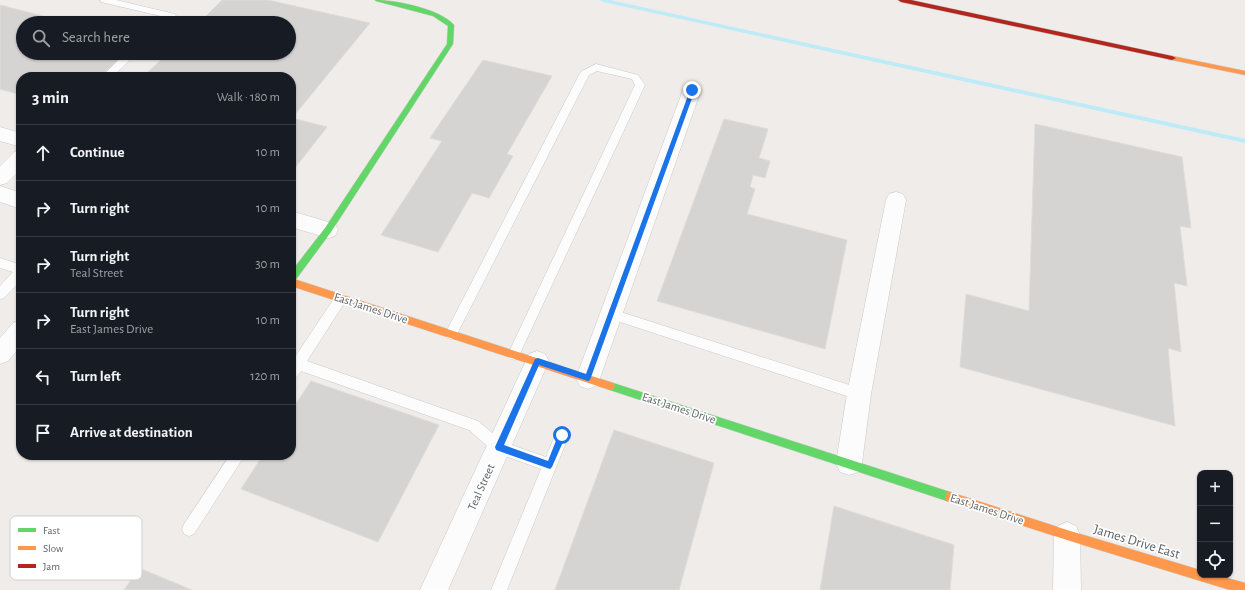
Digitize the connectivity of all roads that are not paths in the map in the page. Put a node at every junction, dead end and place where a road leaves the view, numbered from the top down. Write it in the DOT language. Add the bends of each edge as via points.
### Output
graph roads {
  1 [pos="104,0"];
  2 [pos="378,0"];
  3 [pos="901,0"];
  4 [pos="172,16"];
  5 [pos="124,60"];
  6 [pos="111,72"];
  7 [pos="1245,73"];
  8 [pos="692,90"];
  9 [pos="0,134"];
  10 [pos="16,139"];
  11 [pos="16,162"];
  12 [pos="0,178"];
  13 [pos="0,194"];
  14 [pos="16,199"];
  15 [pos="896,200"];
  16 [pos="296,220"];
  17 [pos="328,230"];
  18 [pos="0,263"];
  19 [pos="16,269"];
  20 [pos="296,272"];
  21 [pos="16,276"];
  22 [pos="296,284"];
  23 [pos="0,294"];
  24 [pos="341,298"];
  25 [pos="611,314"];
  26 [pos="451,334"];
  27 [pos="526,358"];
  28 [pos="296,366"];
  29 [pos="296,370"];
  30 [pos="588,378"];
  31 [pos="859,394"];
  32 [pos="562,435"];
  33 [pos="499,447"];
  34 [pos="235,460"];
  35 [pos="849,463"];
  36 [pos="550,465"];
  37 [pos="189,529"];
  38 [pos="1067,535"];
  39 [pos="1245,589"];
  40 [pos="434,590"];
  41 [pos="499,590"];
  42 [pos="1067,590"];
  1 -- 4 [label="lane"];
  2 -- 17 [label="street" via="435,14 451,25 450,44"];
  3 -- 7 [label="street"];
  5 -- 6 [label="lane"];
  8 -- 25 [label="street"];
  9 -- 10 [label="street"];
  11 -- 12 [label="street"];
  13 -- 14 [label="street"];
  15 -- 31 [label="street"];
  16 -- 17 [label="street"];
  17 -- 20 [label="street"];
  18 -- 19 [label="lane"];
  21 -- 23 [label="lane"];
  22 -- 24 [label="street, East James Drive"];
  24 -- 26 [label="street, East James Drive"];
  24 -- 28 [label="lane"];
  25 -- 30 [label="street"];
  25 -- 31 [label="lane"];
  26 -- 27 [label="street, East James Drive"];
  26 -- 27 [label="lane" via="585,73 596,67 635,76 640,85"];
  27 -- 30 [label="street, East James Drive"];
  27 -- 33 [label="street, Teal Street"];
  29 -- 33 [label="lane" via="473,424"];
  30 -- 35 [label="street, East James Drive"];
  31 -- 35 [label="street"];
  32 -- 36 [label="lane"];
  33 -- 36 [label="lane"];
  33 -- 40 [label="street, Teal Street"];
  34 -- 37 [label="lane"];
  35 -- 38 [label="street, East James Drive"];
  36 -- 41 [label="lane"];
  38 -- 39 [label="street, James Drive East"];
  38 -- 42 [label="street"];
}
